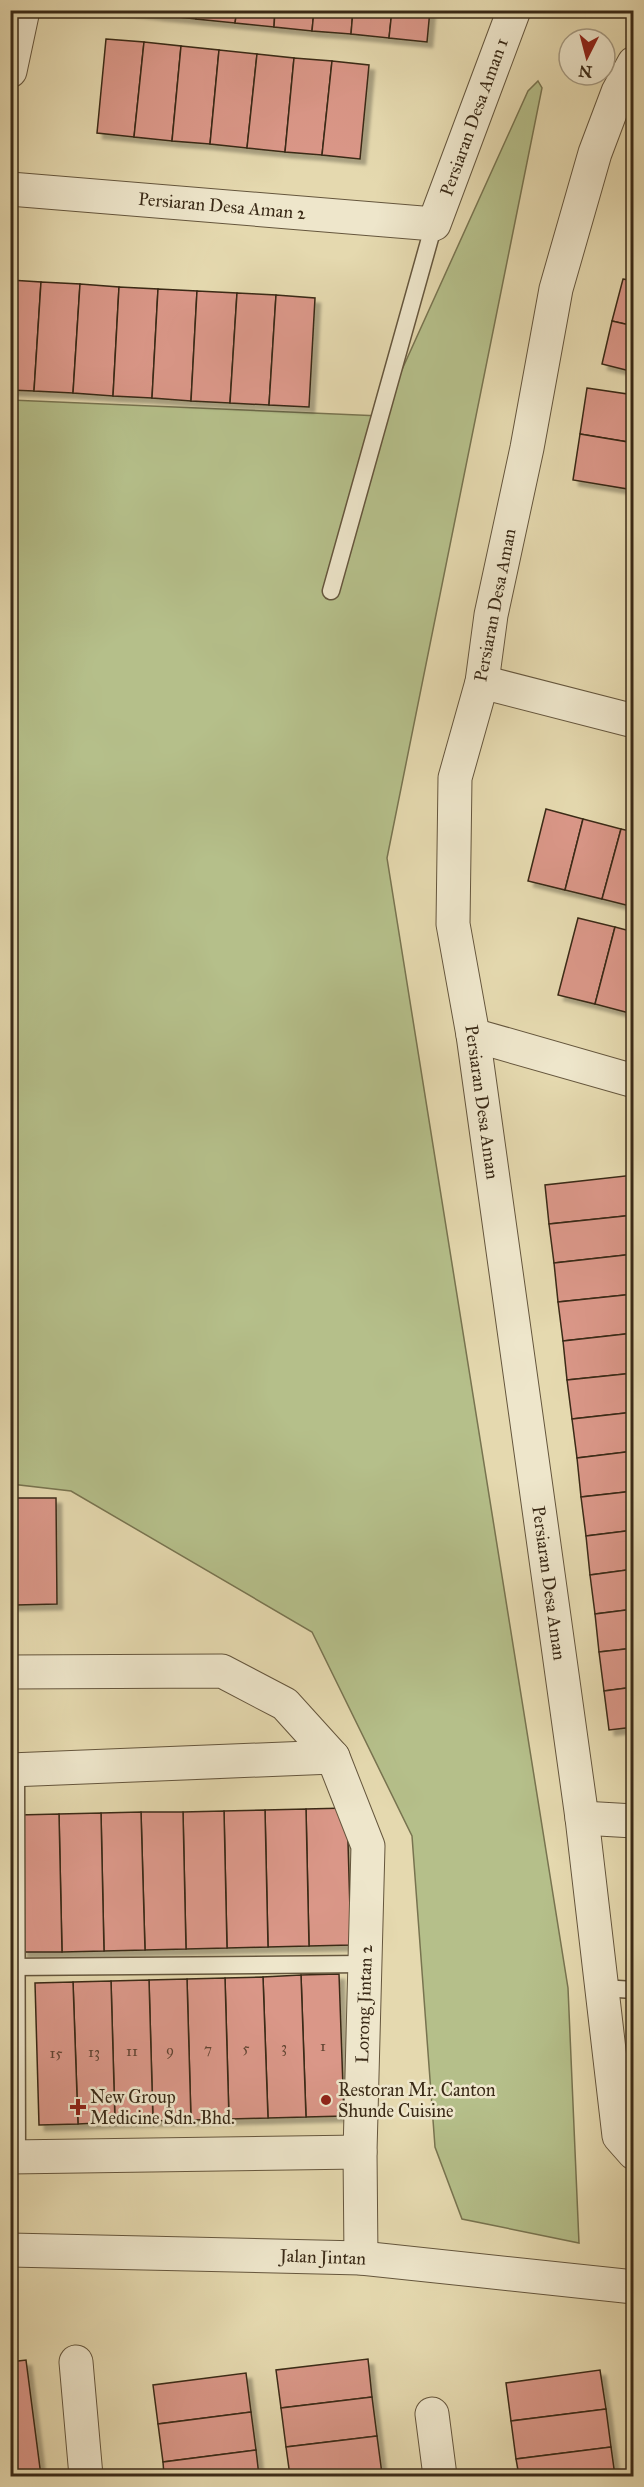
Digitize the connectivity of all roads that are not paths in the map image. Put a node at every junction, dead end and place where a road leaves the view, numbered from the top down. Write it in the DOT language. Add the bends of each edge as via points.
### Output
graph roads {
  1 [pos="23,10"];
  2 [pos="514,10"];
  3 [pos="633,63"];
  4 [pos="10,70"];
  5 [pos="10,189"];
  6 [pos="434,224"];
  7 [pos="332,591"];
  8 [pos="482,682"];
  9 [pos="633,721"];
  10 [pos="474,1035"];
  11 [pos="633,1081"];
  12 [pos="10,1672"];
  13 [pos="333,1757"];
  14 [pos="13,1770"];
  15 [pos="582,1818"];
  16 [pos="633,1821"];
  17 [pos="365,1964"];
  18 [pos="13,1967"];
  19 [pos="618,1989"];
  20 [pos="360,2152"];
  21 [pos="633,2153"];
  22 [pos="14,2157"];
  23 [pos="10,2250"];
  24 [pos="361,2258"];
  25 [pos="633,2287"];
  26 [pos="76,2362"];
  27 [pos="432,2414"];
  28 [pos="86,2476"];
  29 [pos="440,2476"];
  1 -- 4 [label="street"];
  2 -- 6 [label="street, Persiaran Desa Aman 1"];
  3 -- 8 [label="street, Persiaran Desa Aman" via="595,153 556,289 491,615"];
  5 -- 6 [label="street, Persiaran Desa Aman 2"];
  6 -- 7 [label="lane"];
  8 -- 9 [label="street"];
  8 -- 10 [label="street, Persiaran Desa Aman" via="455,778 453,924"];
  10 -- 11 [label="street"];
  10 -- 15 [label="street, Persiaran Desa Aman"];
  12 -- 13 [label="street, Lorong Jintan 2" via="222,1671 285,1704"];
  13 -- 14 [label="street"];
  13 -- 17 [label="street, Lorong Jintan 2" via="368,1846"];
  14 -- 18 [label="lane"];
  15 -- 16 [label="street"];
  15 -- 19 [label="street, Persiaran Desa Aman"];
  17 -- 18 [label="lane"];
  17 -- 20 [label="street, Lorong Jintan 2"];
  18 -- 22 [label="lane"];
  19 -- 21 [label="street, Persiaran Desa Aman" via="619,2136"];
  20 -- 22 [label="street"];
  20 -- 24 [label="street, Lorong Jintan 2"];
  23 -- 24 [label="street, Jalan Jintan"];
  24 -- 25 [label="street, Jalan Jintan"];
  26 -- 28 [label="street"];
  27 -- 29 [label="street"];
}
